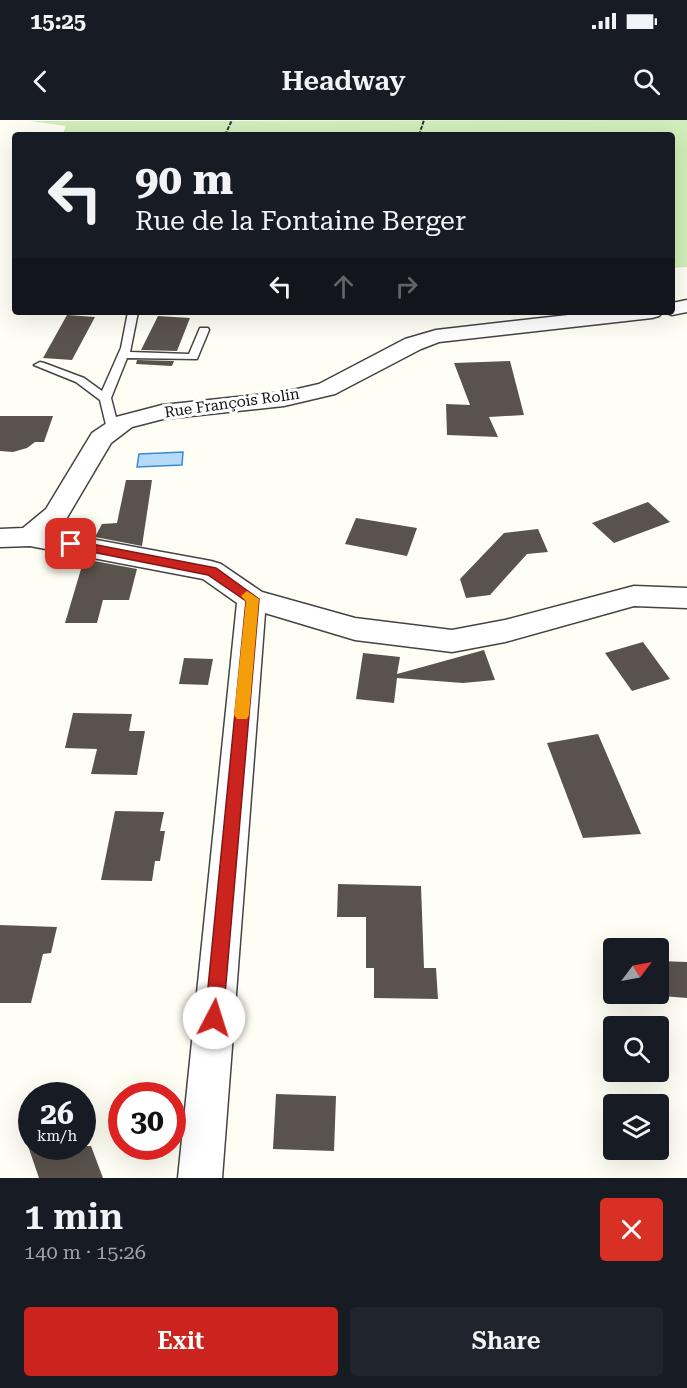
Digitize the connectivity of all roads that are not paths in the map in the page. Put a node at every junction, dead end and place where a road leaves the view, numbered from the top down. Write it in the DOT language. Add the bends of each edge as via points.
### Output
graph roads {
  1 [pos="133,315"];
  2 [pos="625,315"];
  3 [pos="204,330"];
  4 [pos="122,355"];
  5 [pos="40,365"];
  6 [pos="105,398"];
  7 [pos="113,429"];
  8 [pos="8,539"];
  9 [pos="687,598"];
  10 [pos="252,599"];
  11 [pos="200,1178"];
  1 -- 4 [label="lane"];
  2 -- 7 [label="street, Rue François Rolin" via="436,336 412,344 327,388 284,399 162,412 124,422"];
  3 -- 4 [label="lane" via="193,357"];
  4 -- 6 [label="lane"];
  5 -- 6 [label="lane" via="80,380"];
  6 -- 7 [label="lane"];
  7 -- 8 [label="street, Rue François Rolin" via="101,438 56,515"];
  8 -- 10 [label="street" via="211,571"];
  9 -- 10 [label="street" via="634,596 506,632 452,641 355,629"];
  10 -- 11 [label="street"];
}
